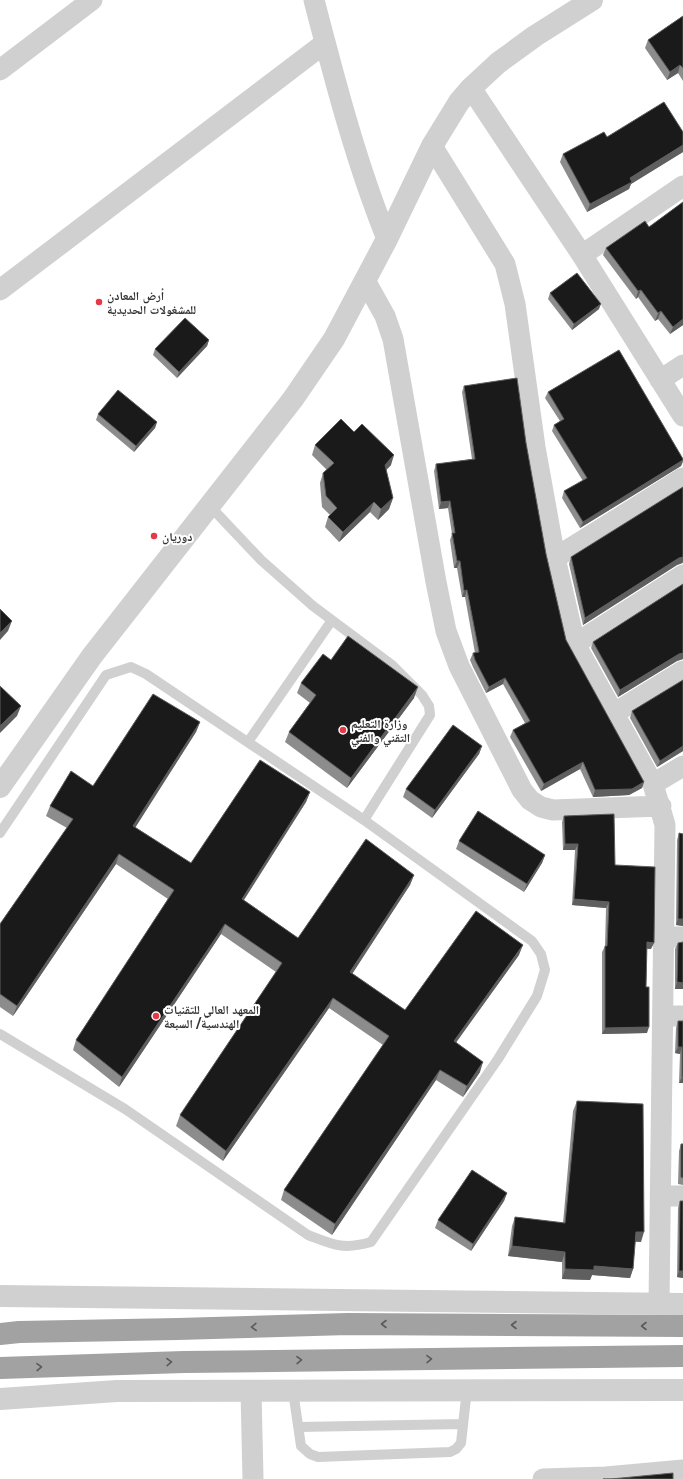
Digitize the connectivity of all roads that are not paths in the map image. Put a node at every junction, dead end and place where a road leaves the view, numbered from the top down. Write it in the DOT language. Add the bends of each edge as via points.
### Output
graph roads {
  1 [pos="92,0"];
  2 [pos="314,0"];
  3 [pos="592,0"];
  4 [pos="325,42"];
  5 [pos="0,70"];
  6 [pos="471,88"];
  7 [pos="432,146"];
  8 [pos="683,186"];
  9 [pos="387,239"];
  10 [pos="582,255"];
  11 [pos="366,282"];
  12 [pos="0,290"];
  13 [pos="683,365"];
  14 [pos="660,380"];
  15 [pos="683,416"];
  16 [pos="683,478"];
  17 [pos="209,505"];
  18 [pos="555,558"];
  19 [pos="683,575"];
  20 [pos="332,620"];
  21 [pos="575,644"];
  22 [pos="683,671"];
  23 [pos="613,714"];
  24 [pos="248,742"];
  25 [pos="683,766"];
  26 [pos="653,784"];
  27 [pos="0,787"];
  28 [pos="670,819"];
  29 [pos="364,820"];
  30 [pos="0,833"];
  31 [pos="674,937"];
  32 [pos="673,1016"];
  33 [pos="0,1034"];
  34 [pos="660,1196"];
  35 [pos="683,1196"];
  36 [pos="0,1296"];
  37 [pos="659,1304"];
  38 [pos="683,1304"];
  39 [pos="683,1326"];
  40 [pos="0,1334"];
  41 [pos="683,1356"];
  42 [pos="0,1368"];
  43 [pos="467,1390"];
  44 [pos="683,1390"];
  45 [pos="251,1391"];
  46 [pos="293,1391"];
  47 [pos="0,1399"];
  48 [pos="463,1424"];
  49 [pos="298,1427"];
  50 [pos="683,1470"];
  51 [pos="254,1479"];
  52 [pos="543,1479"];
  1 -- 5 [label="street"];
  2 -- 4 [label="street"];
  3 -- 6 [label="street" via="535,36 498,63"];
  4 -- 9 [label="street" via="370,198"];
  4 -- 12 [label="street"];
  6 -- 7 [label="street" via="459,102"];
  6 -- 10 [label="street"];
  7 -- 9 [label="street"];
  7 -- 18 [label="street" via="495,246 505,264 511,284 535,447"];
  8 -- 10 [label="street"];
  9 -- 11 [label="street"];
  10 -- 14 [label="street"];
  11 -- 17 [label="street" via="334,339 292,399"];
  11 -- 28 [label="street" via="385,316 393,338 436,582 452,650 515,777 530,800 541,807"];
  13 -- 14 [label="street"];
  14 -- 15 [label="street"];
  16 -- 18 [label="street"];
  17 -- 20 [label="lane" via="261,560"];
  17 -- 27 [label="street" via="150,585 92,656"];
  18 -- 21 [label="street"];
  19 -- 21 [label="street"];
  20 -- 24 [label="lane"];
  20 -- 29 [label="lane" via="392,665 422,694 429,706 430,715"];
  21 -- 23 [label="street"];
  22 -- 23 [label="street"];
  23 -- 26 [label="street"];
  24 -- 29 [label="lane"];
  24 -- 30 [label="lane" via="146,674 131,667 106,675"];
  25 -- 26 [label="street"];
  26 -- 28 [label="street"];
  28 -- 31 [label="street"];
  29 -- 33 [label="lane" via="532,941 541,954 545,970 537,996 498,1059 371,1242 355,1247 336,1246 308,1236 125,1109"];
  31 -- 32 [label="street"];
  32 -- 34 [label="street"];
  34 -- 35 [label="street"];
  34 -- 37 [label="street"];
  36 -- 37 [label="street"];
  37 -- 38 [label="street"];
  39 -- 40 [label="highway, one-way" via="348,1324"];
  42 -- 41 [label="highway, one-way" via="184,1362"];
  43 -- 44 [label="street"];
  43 -- 46 [label="street"];
  43 -- 48 [label="lane"];
  45 -- 46 [label="street"];
  45 -- 47 [label="street" via="117,1390"];
  45 -- 51 [label="street"];
  46 -- 49 [label="lane"];
  48 -- 49 [label="lane"];
  48 -- 49 [label="lane" via="460,1443 450,1452 318,1456 310,1454 301,1446"];
  50 -- 52 [label="street"];
}
